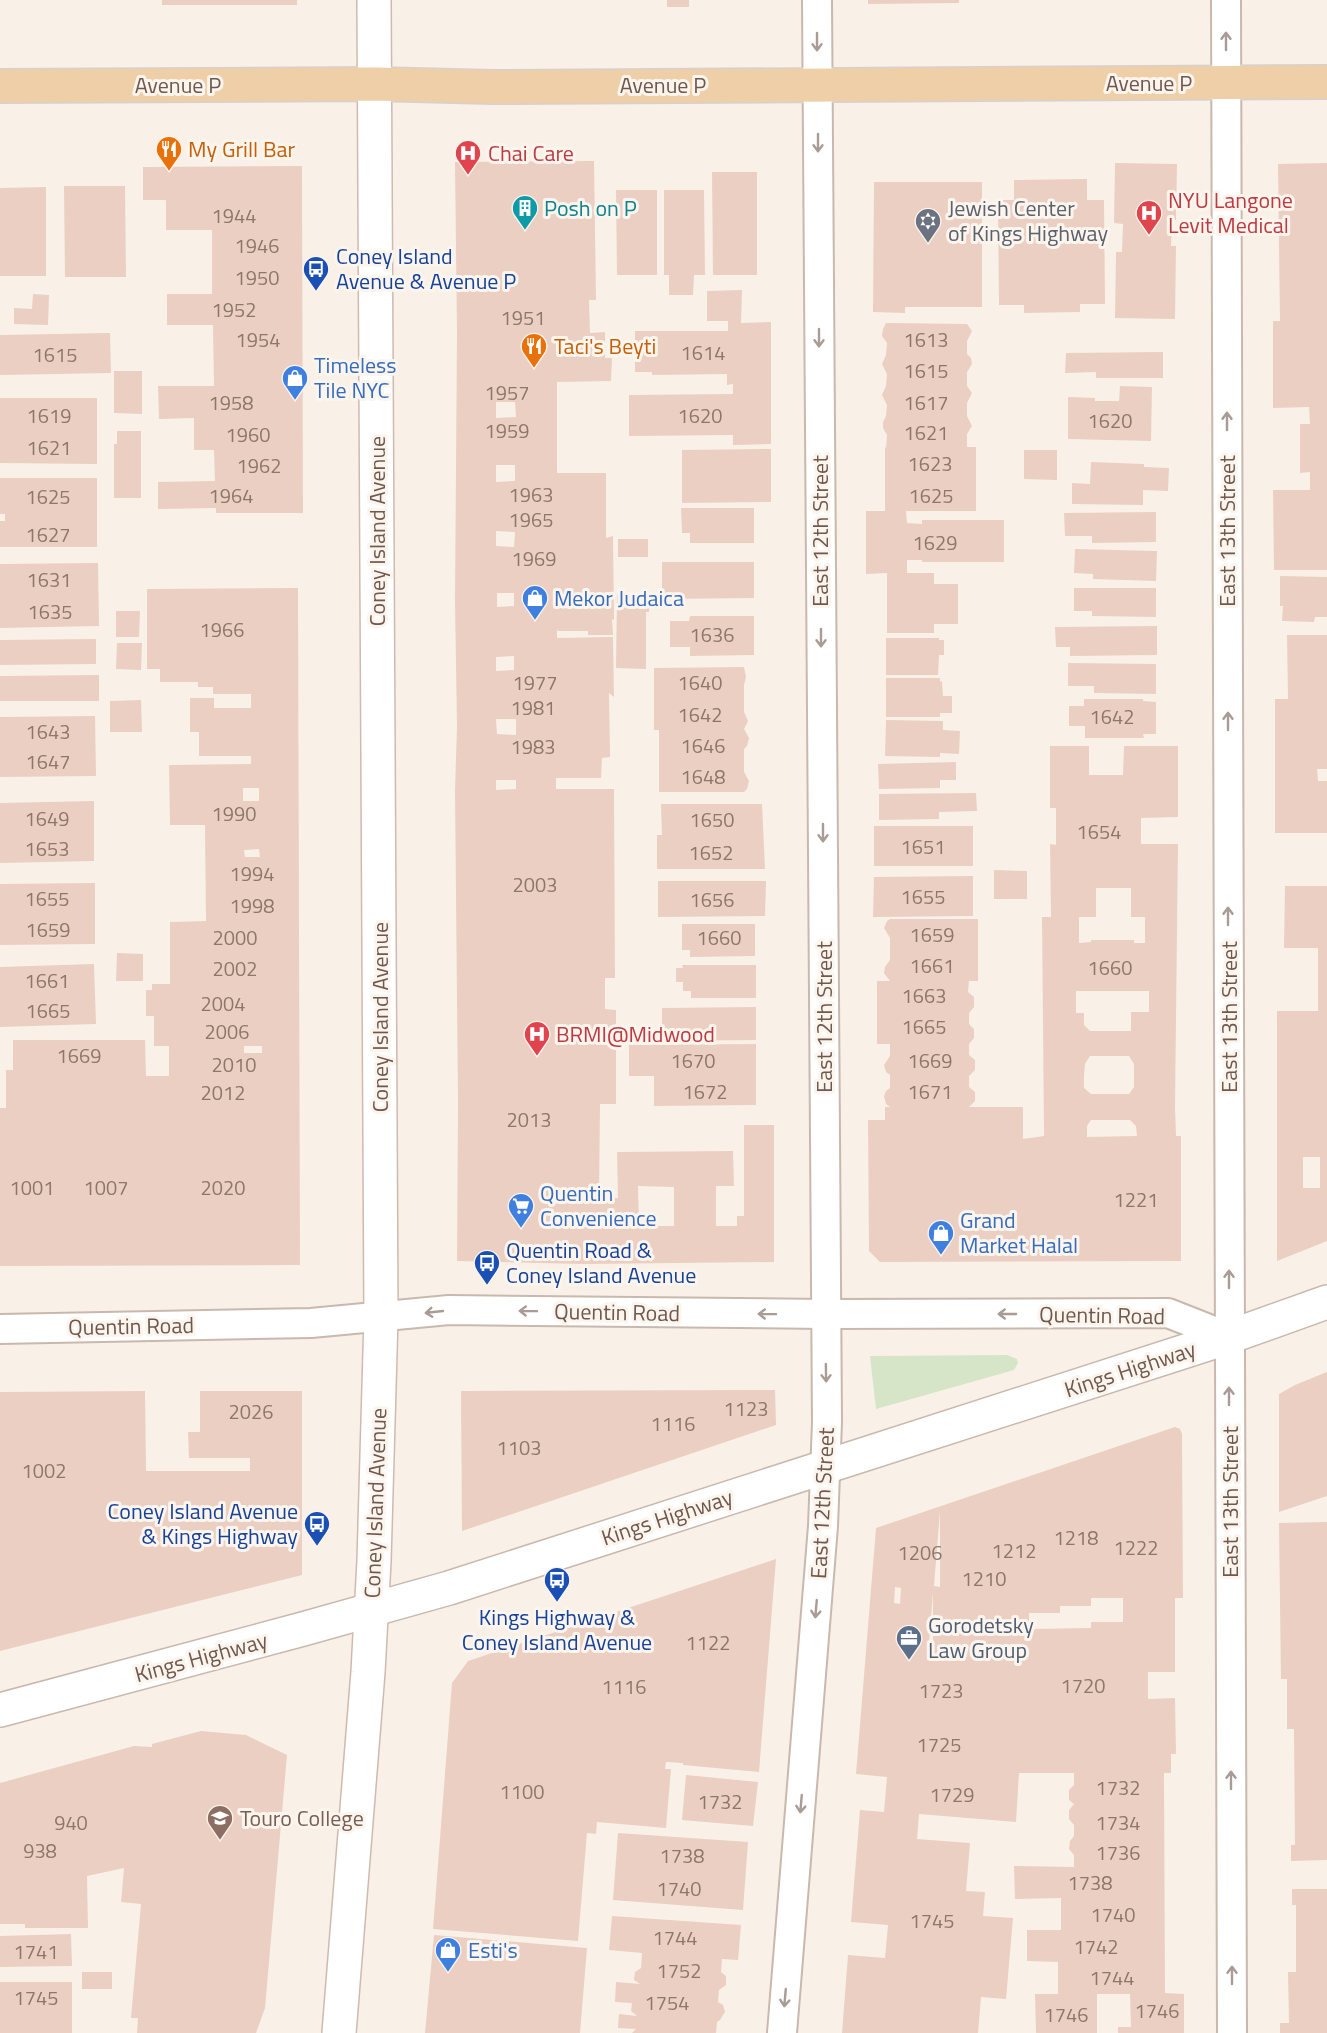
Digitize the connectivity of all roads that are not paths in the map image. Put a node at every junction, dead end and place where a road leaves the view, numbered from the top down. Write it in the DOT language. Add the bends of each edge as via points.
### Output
graph roads {
  1 [pos="374,0"];
  2 [pos="817,0"];
  3 [pos="1226,0"];
  4 [pos="1227,82"];
  5 [pos="1327,82"];
  6 [pos="374,84"];
  7 [pos="817,85"];
  8 [pos="0,86"];
  9 [pos="1327,1302"];
  10 [pos="826,1314"];
  11 [pos="381,1317"];
  12 [pos="0,1329"];
  13 [pos="1229,1337"];
  14 [pos="825,1467"];
  15 [pos="371,1611"];
  16 [pos="0,1710"];
  17 [pos="339,2033"];
  18 [pos="782,2033"];
  19 [pos="1232,2033"];
  1 -- 6 [label="main road, Coney Island Avenue"];
  2 -- 7 [label="street, East 12th Street, one-way"];
  4 -- 3 [label="street, East 13th Street, one-way"];
  4 -- 5 [label="main road, Avenue P"];
  4 -- 7 [label="main road, Avenue P"];
  13 -- 4 [label="street, East 13th Street, one-way"];
  6 -- 7 [label="main road, Avenue P"];
  6 -- 8 [label="main road, Avenue P"];
  6 -- 11 [label="main road, Coney Island Avenue"];
  7 -- 10 [label="street, East 12th Street, one-way"];
  9 -- 13 [label="main road, Kings Highway"];
  10 -- 11 [label="street, Quentin Road, one-way" via="449,1310"];
  13 -- 10 [label="street, Quentin Road, one-way" via="1168,1313"];
  10 -- 14 [label="street, East 12th Street, one-way"];
  11 -- 12 [label="street, Quentin Road" via="311,1323"];
  11 -- 15 [label="main road, Coney Island Avenue"];
  13 -- 14 [label="main road, Kings Highway"];
  19 -- 13 [label="street, East 13th Street, one-way"];
  14 -- 15 [label="main road, Kings Highway"];
  14 -- 18 [label="street, East 12th Street, one-way"];
  15 -- 16 [label="main road, Kings Highway"];
  15 -- 17 [label="main road, Coney Island Avenue"];
}
